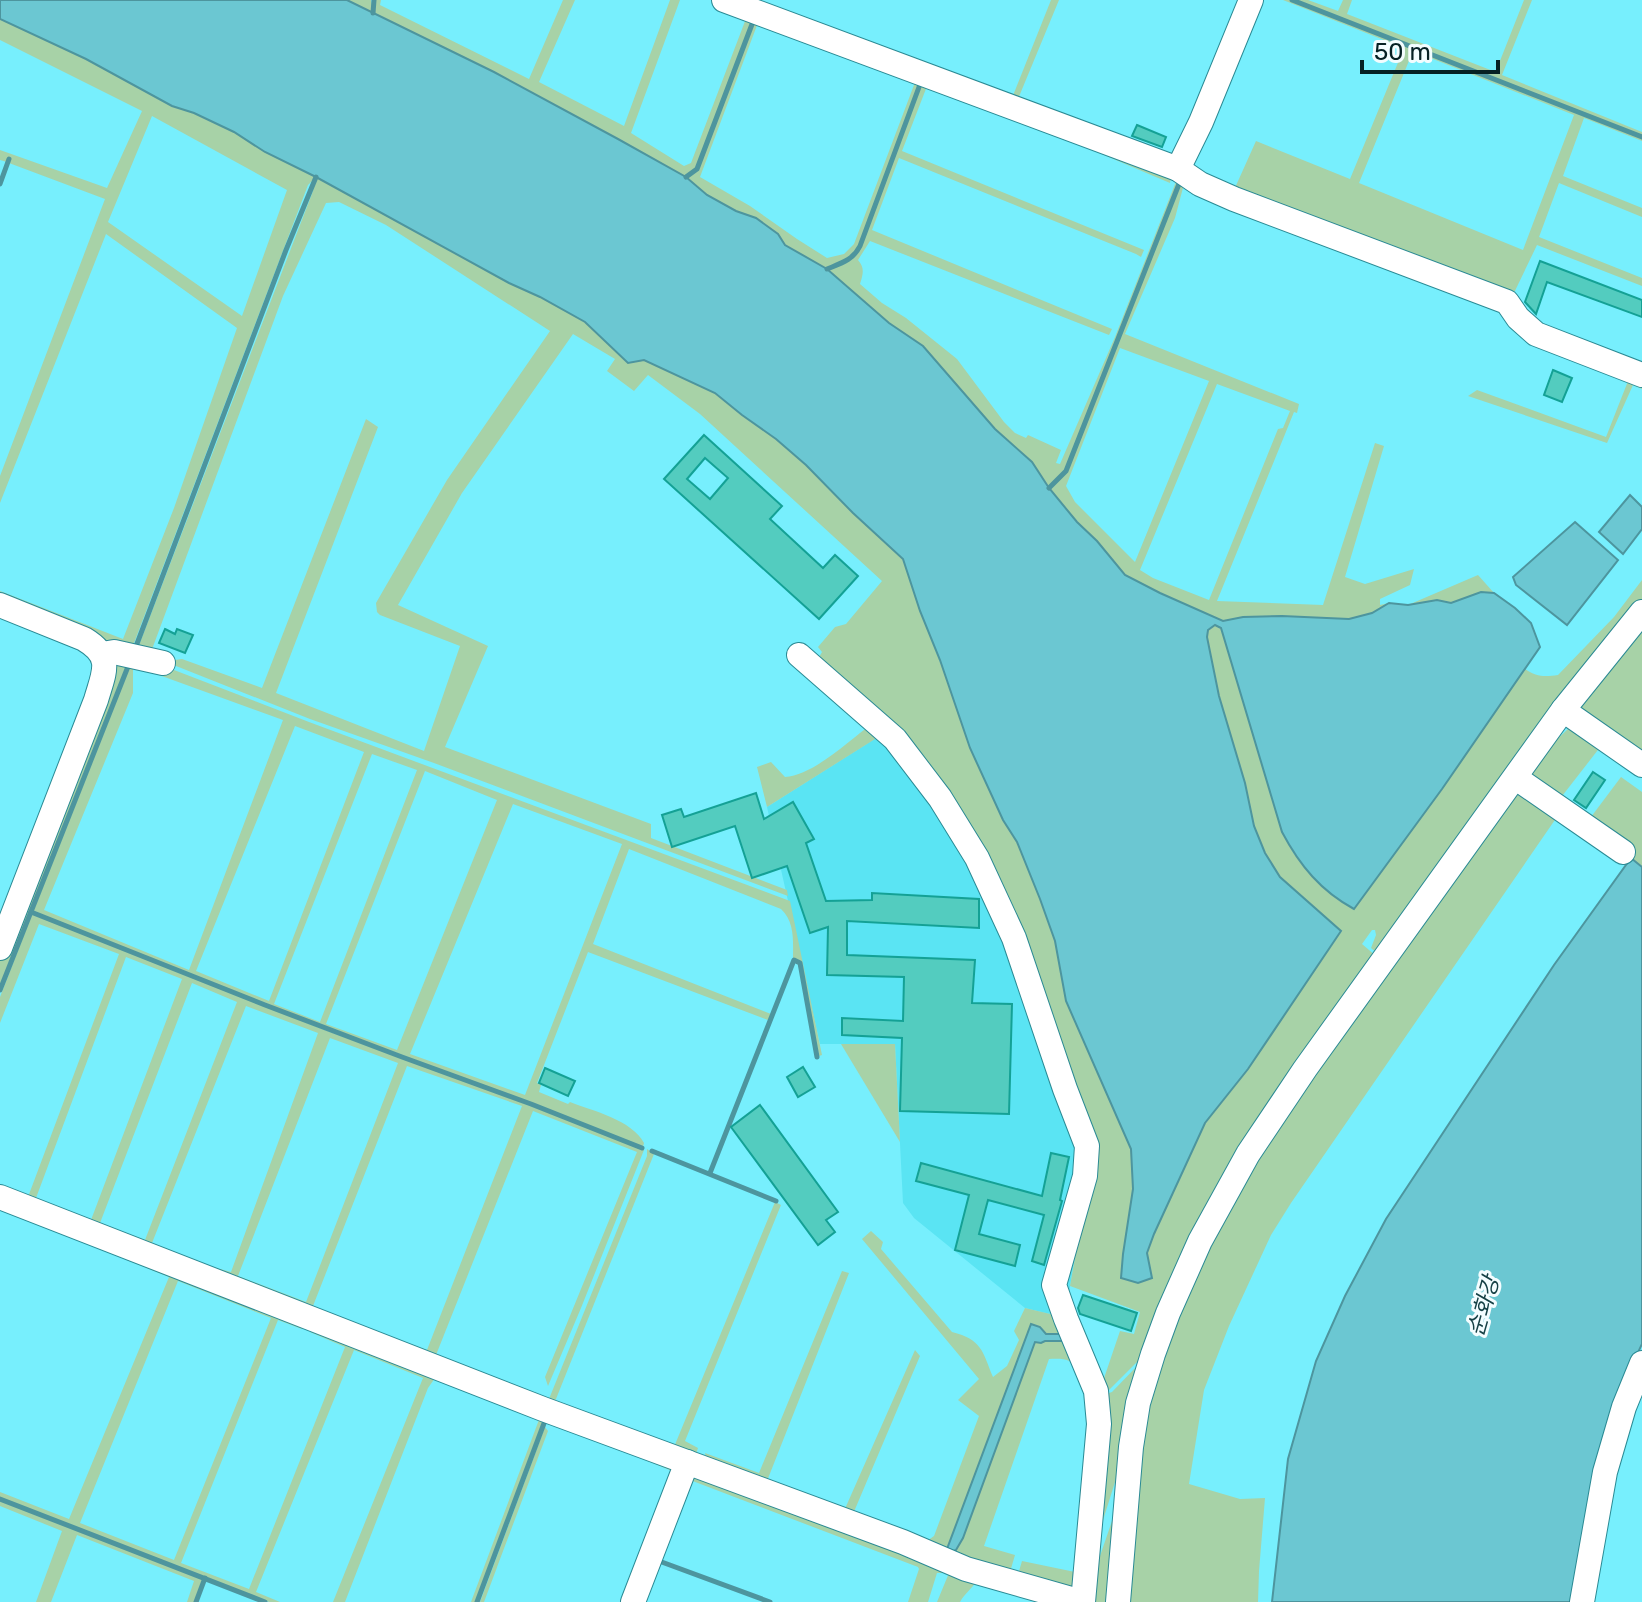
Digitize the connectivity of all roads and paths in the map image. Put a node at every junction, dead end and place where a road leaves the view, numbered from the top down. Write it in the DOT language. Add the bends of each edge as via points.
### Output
graph roads {
  1 [pos="724,0"];
  2 [pos="1251,0"];
  3 [pos="1178,169"];
  4 [pos="1642,375"];
  5 [pos="0,605"];
  6 [pos="1642,612"];
  7 [pos="102,654"];
  8 [pos="799,655"];
  9 [pos="163,663"];
  10 [pos="1563,710"];
  11 [pos="1642,765"];
  12 [pos="1516,778"];
  13 [pos="1623,852"];
  14 [pos="0,948"];
  15 [pos="0,1197"];
  16 [pos="1642,1363"];
  17 [pos="1131,1447"];
  18 [pos="687,1462"];
  19 [pos="1117,1600"];
  20 [pos="633,1602"];
  21 [pos="1082,1602"];
  22 [pos="1582,1602"];
  1 -- 3 [label="street"];
  2 -- 3 [label="street"];
  3 -- 4 [label="street" via="1234,199 1507,302 1536,334"];
  5 -- 7 [label="street" via="84,639"];
  6 -- 10 [label="street"];
  7 -- 9 [label="street"];
  7 -- 14 [label="street" via="105,665 96,700"];
  8 -- 17 [label="street" via="895,739 977,858 1014,938 1087,1146 1085,1176 1054,1285 1096,1391 1099,1424 1083,1602"];
  10 -- 11 [label="street"];
  10 -- 12 [label="street"];
  12 -- 13 [label="street"];
  12 -- 17 [label="street" via="1248,1154 1168,1313 1138,1403"];
  15 -- 18 [label="street"];
  16 -- 22 [label="street" via="1605,1472"];
  17 -- 19 [label="street"];
  18 -- 20 [label="street"];
  18 -- 21 [label="street" via="966,1569"];
}
